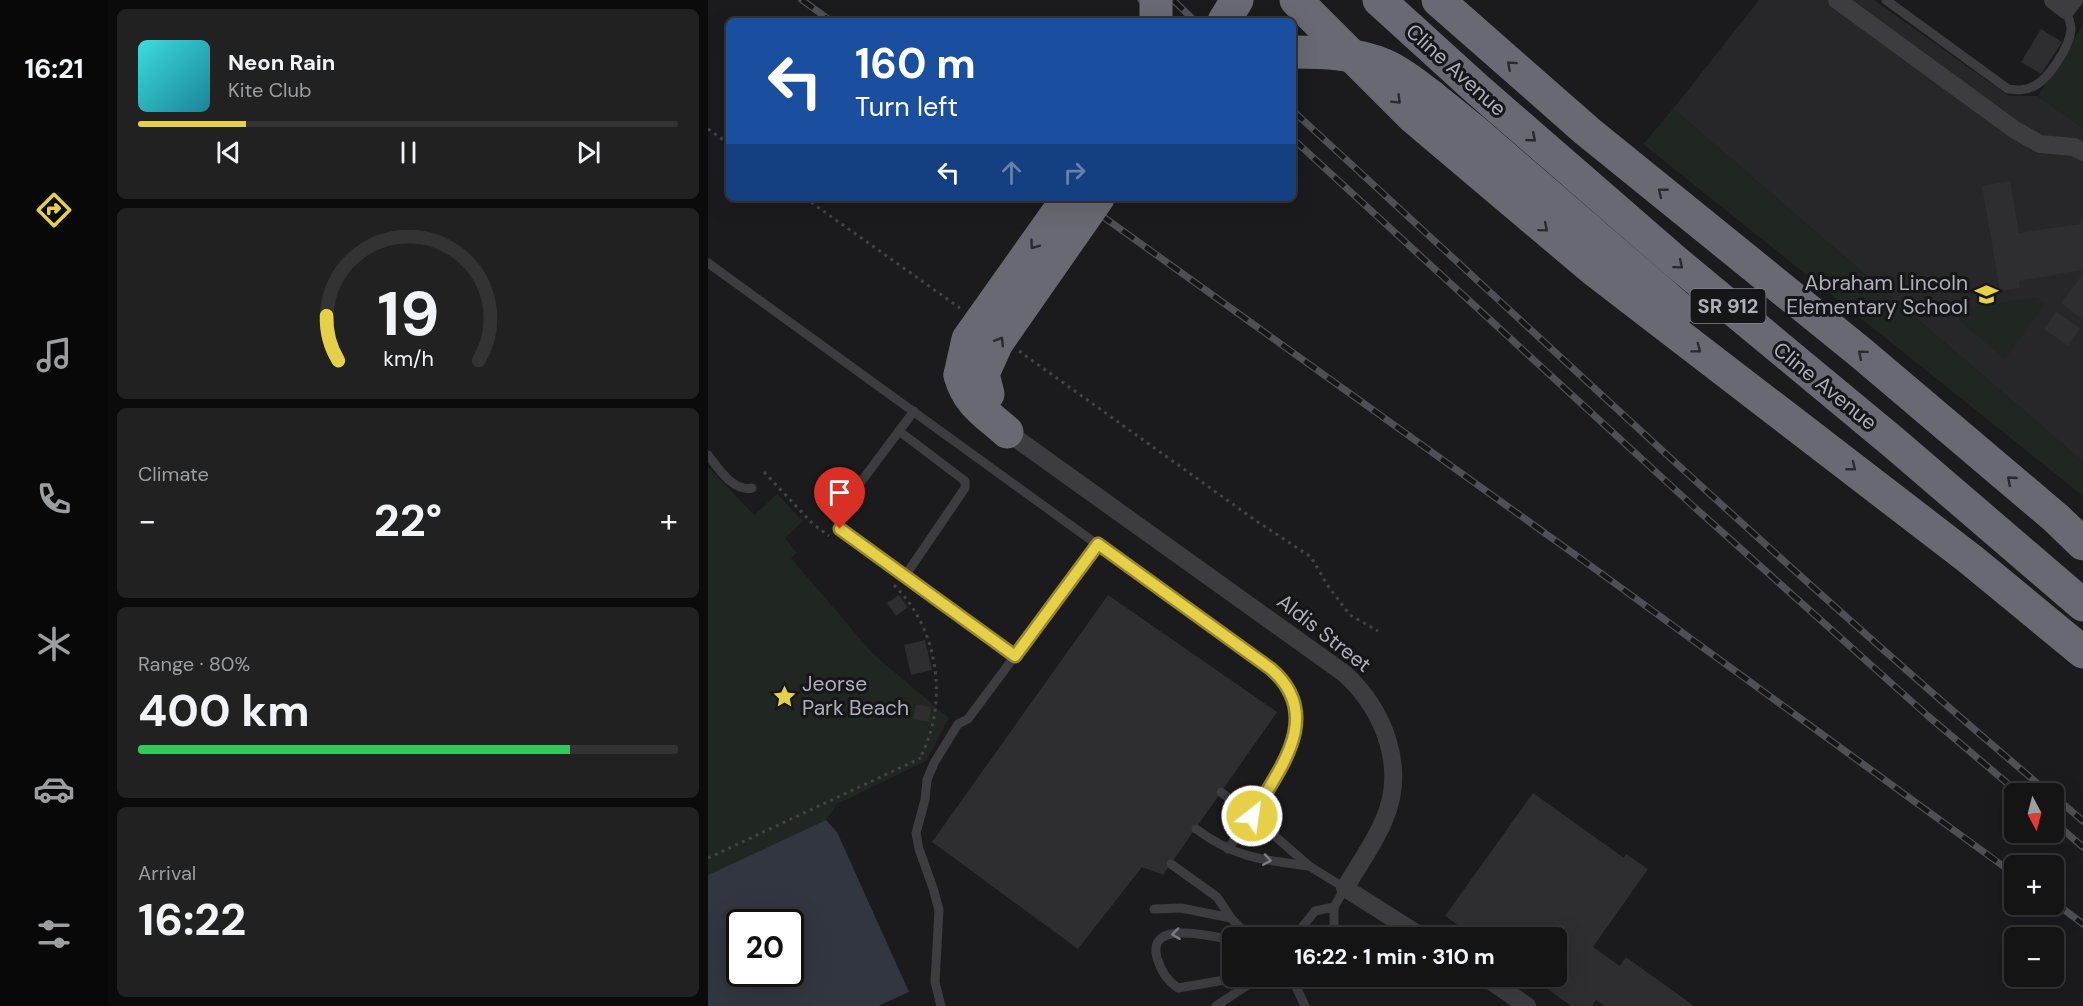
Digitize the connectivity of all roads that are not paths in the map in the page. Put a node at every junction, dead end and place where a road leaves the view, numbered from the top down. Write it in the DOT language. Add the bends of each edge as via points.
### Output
graph roads {
  1 [pos="1156,0"];
  2 [pos="1237,0"];
  3 [pos="1296,0"];
  4 [pos="1379,0"];
  5 [pos="1438,0"];
  6 [pos="1837,0"];
  7 [pos="1886,0"];
  8 [pos="2064,3"];
  9 [pos="1156,18"];
  10 [pos="1226,18"];
  11 [pos="1296,52"];
  12 [pos="2083,152"];
  13 [pos="1066,201"];
  14 [pos="1096,201"];
  15 [pos="708,263"];
  16 [pos="914,411"];
  17 [pos="899,431"];
  18 [pos="1007,432"];
  19 [pos="708,455"];
  20 [pos="752,488"];
  21 [pos="2056,518"];
  22 [pos="2083,535"];
  23 [pos="1098,544"];
  24 [pos="2083,544"];
  25 [pos="905,576"];
  26 [pos="2083,605"];
  27 [pos="2079,649"];
  28 [pos="1015,656"];
  29 [pos="1221,792"];
  30 [pos="1252,816"];
  31 [pos="1196,829"];
  32 [pos="1228,849"];
  33 [pos="1171,864"];
  34 [pos="1310,866"];
  35 [pos="1345,888"];
  36 [pos="1334,907"];
  37 [pos="1154,909"];
  38 [pos="1231,918"];
  39 [pos="1240,927"];
  40 [pos="1302,927"];
  41 [pos="1334,927"];
  42 [pos="1407,927"];
  43 [pos="1222,938"];
  44 [pos="1222,980"];
  45 [pos="1244,987"];
  46 [pos="1296,987"];
  47 [pos="1500,987"];
  48 [pos="941,1006"];
  49 [pos="1216,1006"];
  50 [pos="1305,1006"];
  51 [pos="1527,1006"];
  1 -- 9 [label="highway, bridge"];
  2 -- 10 [label="highway"];
  3 -- 27 [label="highway, one-way" via="1414,118 1594,270 1961,552"];
  4 -- 26 [label="highway, Cline Avenue / SR 912, one-way" via="1676,262"];
  21 -- 5 [label="highway, Cline Avenue / SR 912, one-way" via="1860,352 1587,131"];
  6 -- 12 [label="street" via="2015,130 2040,144 2073,147"];
  7 -- 8 [label="lane" via="2008,89 2020,90 2034,87 2050,72 2068,43 2071,27"];
  11 -- 26 [label="highway, bridge" via="1331,53 1384,65 1431,96 1664,297"];
  13 -- 18 [label="highway, one-way, bridge" via="968,339 960,375 964,390"];
  18 -- 14 [label="highway, one-way, bridge" via="988,394 983,374 998,343"];
  15 -- 16 [label="lane"];
  16 -- 17 [label="lane"];
  16 -- 23 [label="lane"];
  17 -- 25 [label="lane" via="965,481 965,488"];
  17 -- 25 [label="lane" via="837,514 840,529"];
  18 -- 35 [label="street, Aldis Street" via="1346,674 1360,688 1387,736 1392,786 1384,821"];
  19 -- 20 [label="lane" via="735,486"];
  21 -- 22 [label="highway"];
  21 -- 24 [label="highway, Cline Avenue / SR 912"];
  23 -- 28 [label="lane"];
  23 -- 30 [label="lane" via="1286,683 1295,708 1295,733"];
  25 -- 28 [label="lane"];
  28 -- 48 [label="lane" via="968,719 958,724 927,780 916,833 939,910 935,982"];
  29 -- 30 [label="lane"];
  30 -- 32 [label="lane"];
  30 -- 34 [label="lane"];
  31 -- 32 [label="lane"];
  32 -- 34 [label="lane, one-way" via="1264,860"];
  33 -- 38 [label="lane" via="1216,897"];
  34 -- 35 [label="lane"];
  35 -- 36 [label="lane"];
  35 -- 42 [label="street"];
  36 -- 40 [label="lane" via="1315,911"];
  36 -- 41 [label="lane"];
  37 -- 38 [label="lane" via="1181,908"];
  38 -- 39 [label="lane"];
  43 -- 44 [label="lane, one-way" via="1172,933 1158,942 1157,957 1165,977 1178,988"];
  45 -- 49 [label="lane"];
  46 -- 50 [label="lane"];
  47 -- 51 [label="street"];
}
